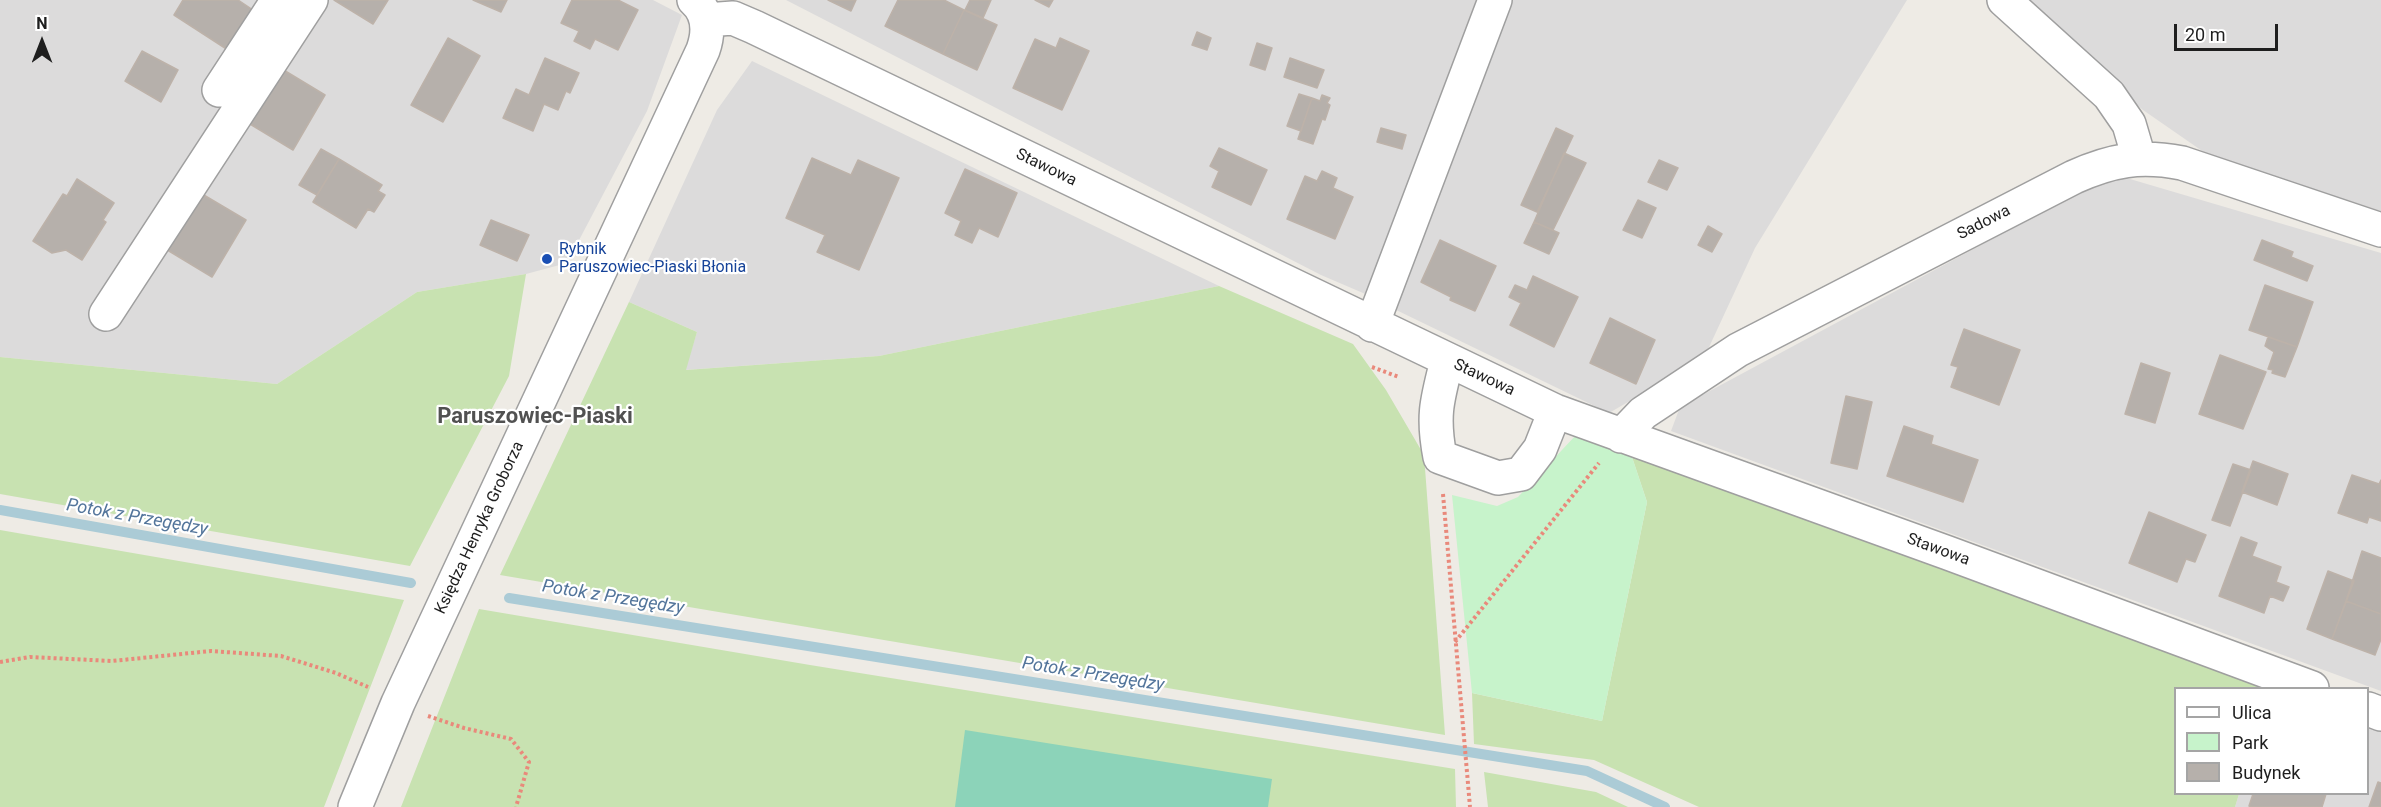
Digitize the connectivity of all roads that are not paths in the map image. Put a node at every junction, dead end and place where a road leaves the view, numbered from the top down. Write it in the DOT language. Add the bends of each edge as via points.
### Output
graph roads {
  1 [pos="278,0"];
  2 [pos="311,0"];
  3 [pos="1495,0"];
  4 [pos="2004,0"];
  5 [pos="719,10"];
  6 [pos="219,90"];
  7 [pos="2139,158"];
  8 [pos="2381,230"];
  9 [pos="106,314"];
  10 [pos="1372,325"];
  11 [pos="1447,360"];
  12 [pos="1555,411"];
  13 [pos="1621,436"];
  14 [pos="2309,687"];
  15 [pos="355,807"];
  1 -- 6 [label="street"];
  2 -- 9 [label="street"];
  3 -- 10 [label="street"];
  4 -- 7 [label="street" via="2109,95 2129,124"];
  5 -- 10 [label="street, Stawowa"];
  5 -- 15 [label="street, Księdza Henryka Groborza" via="398,703"];
  7 -- 8 [label="street, Sadowa" via="2205,169"];
  7 -- 13 [label="street, Sadowa" via="2117,161 2074,177 1738,350 1643,413"];
  10 -- 11 [label="street, Stawowa"];
  11 -- 12 [label="street, Stawowa"];
  11 -- 12 [label="street" via="1435,413 1440,457 1498,477 1521,474 1540,448"];
  12 -- 13 [label="street, Stawowa"];
  13 -- 14 [label="street, Stawowa"];
}
